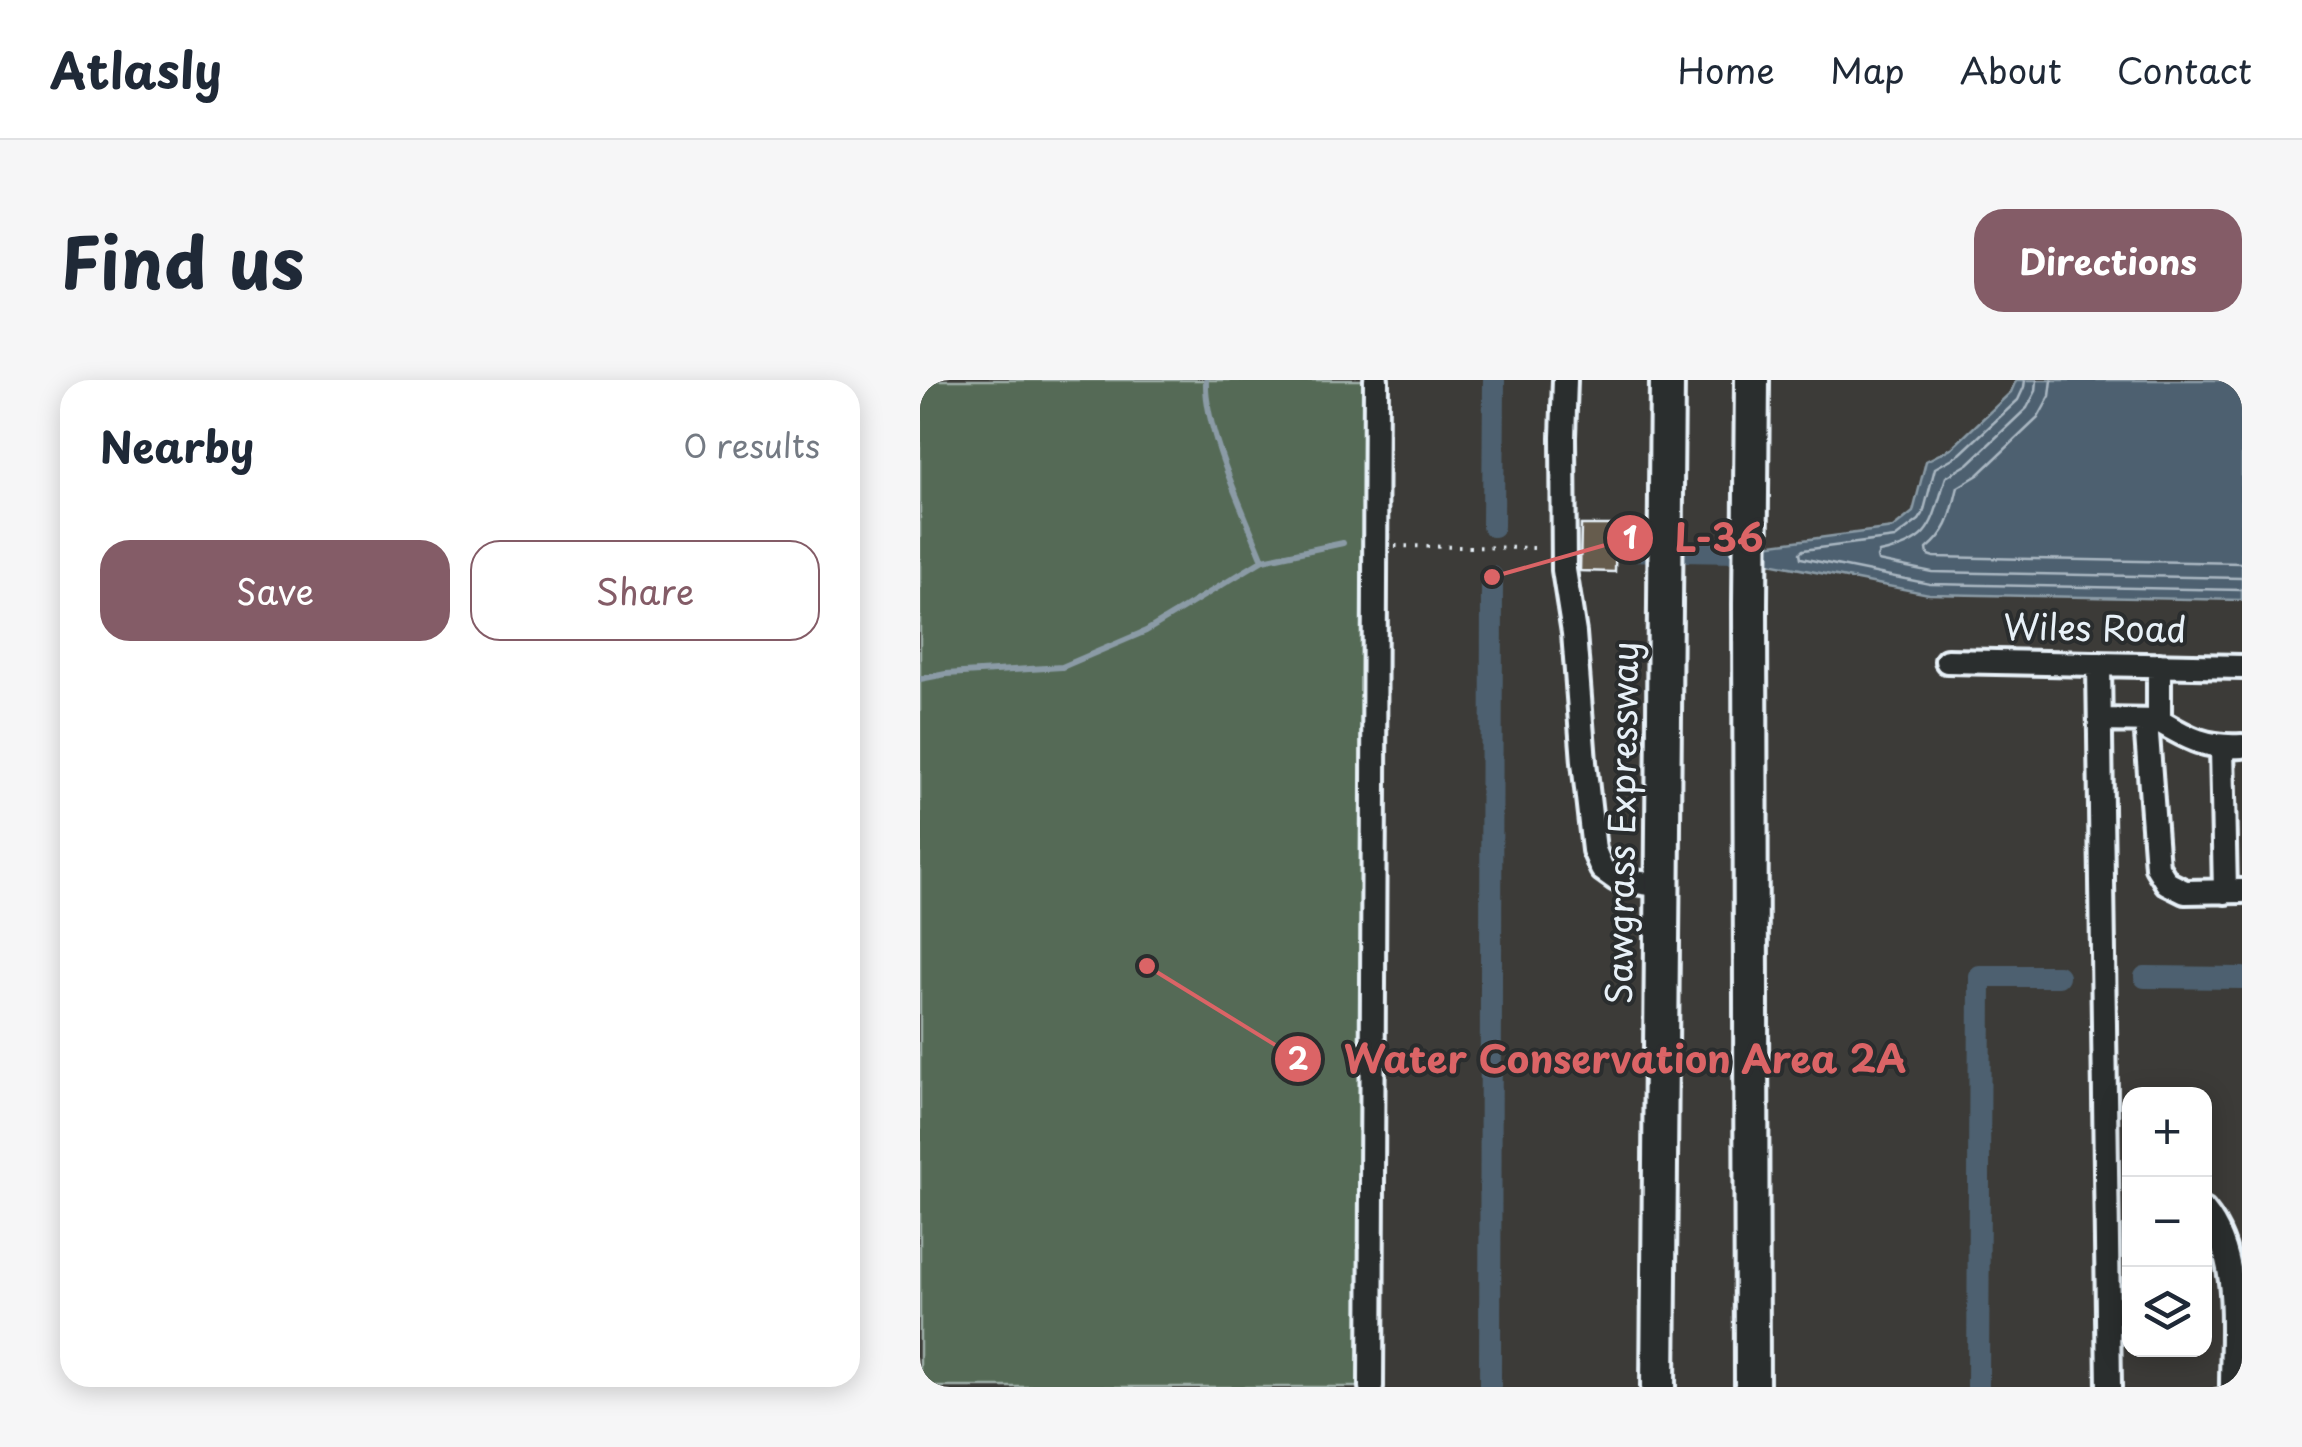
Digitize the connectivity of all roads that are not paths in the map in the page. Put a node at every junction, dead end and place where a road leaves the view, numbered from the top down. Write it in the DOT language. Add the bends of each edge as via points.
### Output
graph roads {
  1 [pos="1376,380"];
  2 [pos="1565,380"];
  3 [pos="1667,380"];
  4 [pos="1752,380"];
  5 [pos="1947,661"];
  6 [pos="2099,664"];
  7 [pos="2158,665"];
  8 [pos="2242,667"];
  9 [pos="2100,720"];
  10 [pos="2152,721"];
  11 [pos="2232,747"];
  12 [pos="1662,886"];
  13 [pos="2233,892"];
  14 [pos="2118,1172"];
  15 [pos="2212,1219"];
  16 [pos="1371,1387"];
  17 [pos="1658,1387"];
  18 [pos="1752,1387"];
  19 [pos="2109,1387"];
  20 [pos="2232,1387"];
  1 -- 16 [label="street"];
  2 -- 12 [label="street" via="1564,570 1594,850 1602,869 1616,879"];
  3 -- 12 [label="highway, Sawgrass Expressway"];
  4 -- 18 [label="highway"];
  5 -- 6 [label="street, Wiles Road"];
  6 -- 7 [label="street, Wiles Road"];
  6 -- 9 [label="street"];
  7 -- 8 [label="street, Wiles Road"];
  7 -- 10 [label="street"];
  9 -- 10 [label="street"];
  9 -- 14 [label="street"];
  10 -- 11 [label="street" via="2191,740"];
  10 -- 13 [label="street" via="2157,867 2168,884 2185,892"];
  11 -- 13 [label="street"];
  12 -- 17 [label="highway, Sawgrass Expressway"];
  14 -- 19 [label="street"];
  15 -- 20 [label="street" via="2228,1252"];
}
